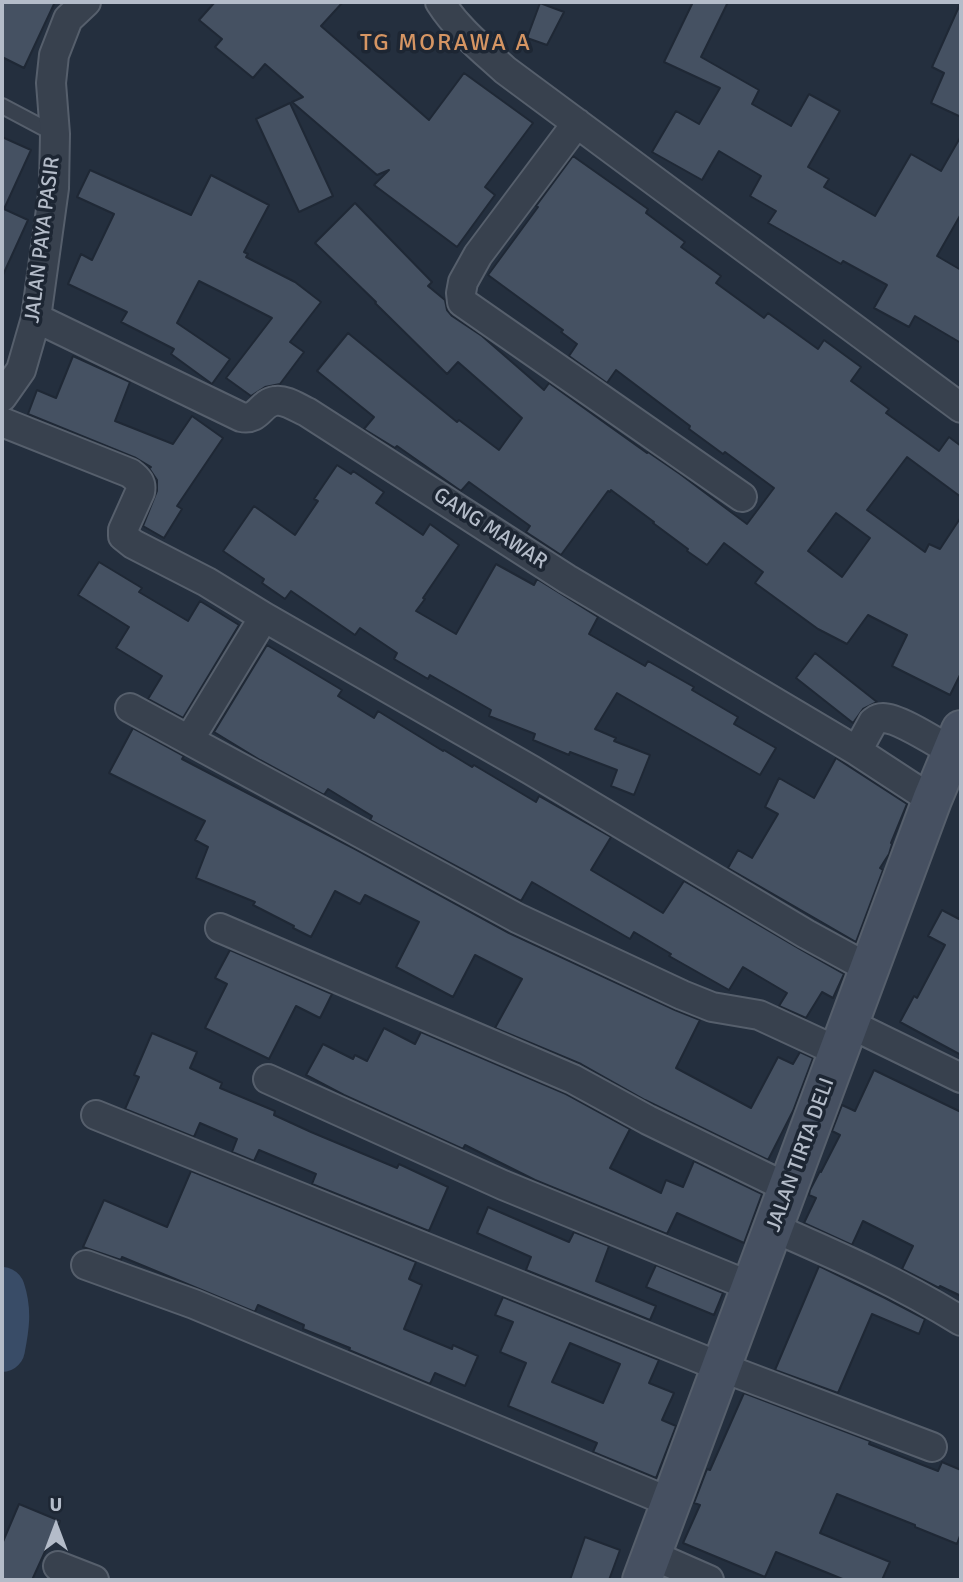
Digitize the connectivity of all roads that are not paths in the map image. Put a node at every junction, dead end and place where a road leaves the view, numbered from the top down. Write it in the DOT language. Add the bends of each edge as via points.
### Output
graph roads {
  1 [pos="86,2"];
  2 [pos="440,2"];
  3 [pos="2,106"];
  4 [pos="577,123"];
  5 [pos="55,134"];
  6 [pos="36,318"];
  7 [pos="2,397"];
  8 [pos="961,408"];
  9 [pos="2,422"];
  10 [pos="742,498"];
  11 [pos="264,617"];
  12 [pos="130,708"];
  13 [pos="189,740"];
  14 [pos="857,751"];
  15 [pos="951,765"];
  16 [pos="220,928"];
  17 [pos="870,969"];
  18 [pos="845,1038"];
  19 [pos="961,1078"];
  20 [pos="268,1079"];
  21 [pos="96,1115"];
  22 [pos="789,1188"];
  23 [pos="774,1228"];
  24 [pos="86,1265"];
  25 [pos="750,1286"];
  26 [pos="961,1321"];
  27 [pos="721,1367"];
  28 [pos="932,1447"];
  29 [pos="672,1503"];
  30 [pos="58,1566"];
  31 [pos="647,1568"];
  32 [pos="94,1580"];
  33 [pos="709,1580"];
  1 -- 5 [label="street, JALAN PAYA PASIR" via="68,19 54,55"];
  2 -- 4 [label="street" via="505,70"];
  3 -- 5 [label="lane"];
  4 -- 8 [label="street"];
  4 -- 10 [label="street" via="478,255 463,282 462,302"];
  5 -- 6 [label="street, JALAN PAYA PASIR" via="54,188"];
  6 -- 7 [label="street, JALAN PAYA PASIR" via="21,370"];
  6 -- 14 [label="street, GANG MAWAR" via="241,417 252,417 275,401 307,412 567,579"];
  9 -- 11 [label="street" via="130,473 141,486 123,530 126,540"];
  11 -- 13 [label="street"];
  11 -- 17 [label="street"];
  12 -- 13 [label="street"];
  13 -- 18 [label="street" via="517,918 682,995 712,1007"];
  14 -- 15 [label="street, GANG MAWAR"];
  14 -- 15 [label="street" via="873,722 885,718 911,728"];
  15 -- 17 [label="street, JALAN TIRTA DELI"];
  16 -- 22 [label="street" via="573,1079"];
  17 -- 18 [label="street, JALAN TIRTA DELI"];
  18 -- 19 [label="street"];
  18 -- 22 [label="street, JALAN TIRTA DELI"];
  20 -- 25 [label="street" via="503,1185"];
  21 -- 27 [label="street"];
  22 -- 23 [label="street, JALAN TIRTA DELI"];
  23 -- 25 [label="street, JALAN TIRTA DELI"];
  23 -- 26 [label="street" via="911,1291"];
  24 -- 29 [label="street" via="194,1304"];
  25 -- 27 [label="street, JALAN TIRTA DELI"];
  27 -- 28 [label="street"];
  27 -- 29 [label="street, JALAN TIRTA DELI"];
  29 -- 31 [label="street, JALAN TIRTA DELI"];
  30 -- 32 [label="street"];
  31 -- 33 [label="street"];
}
